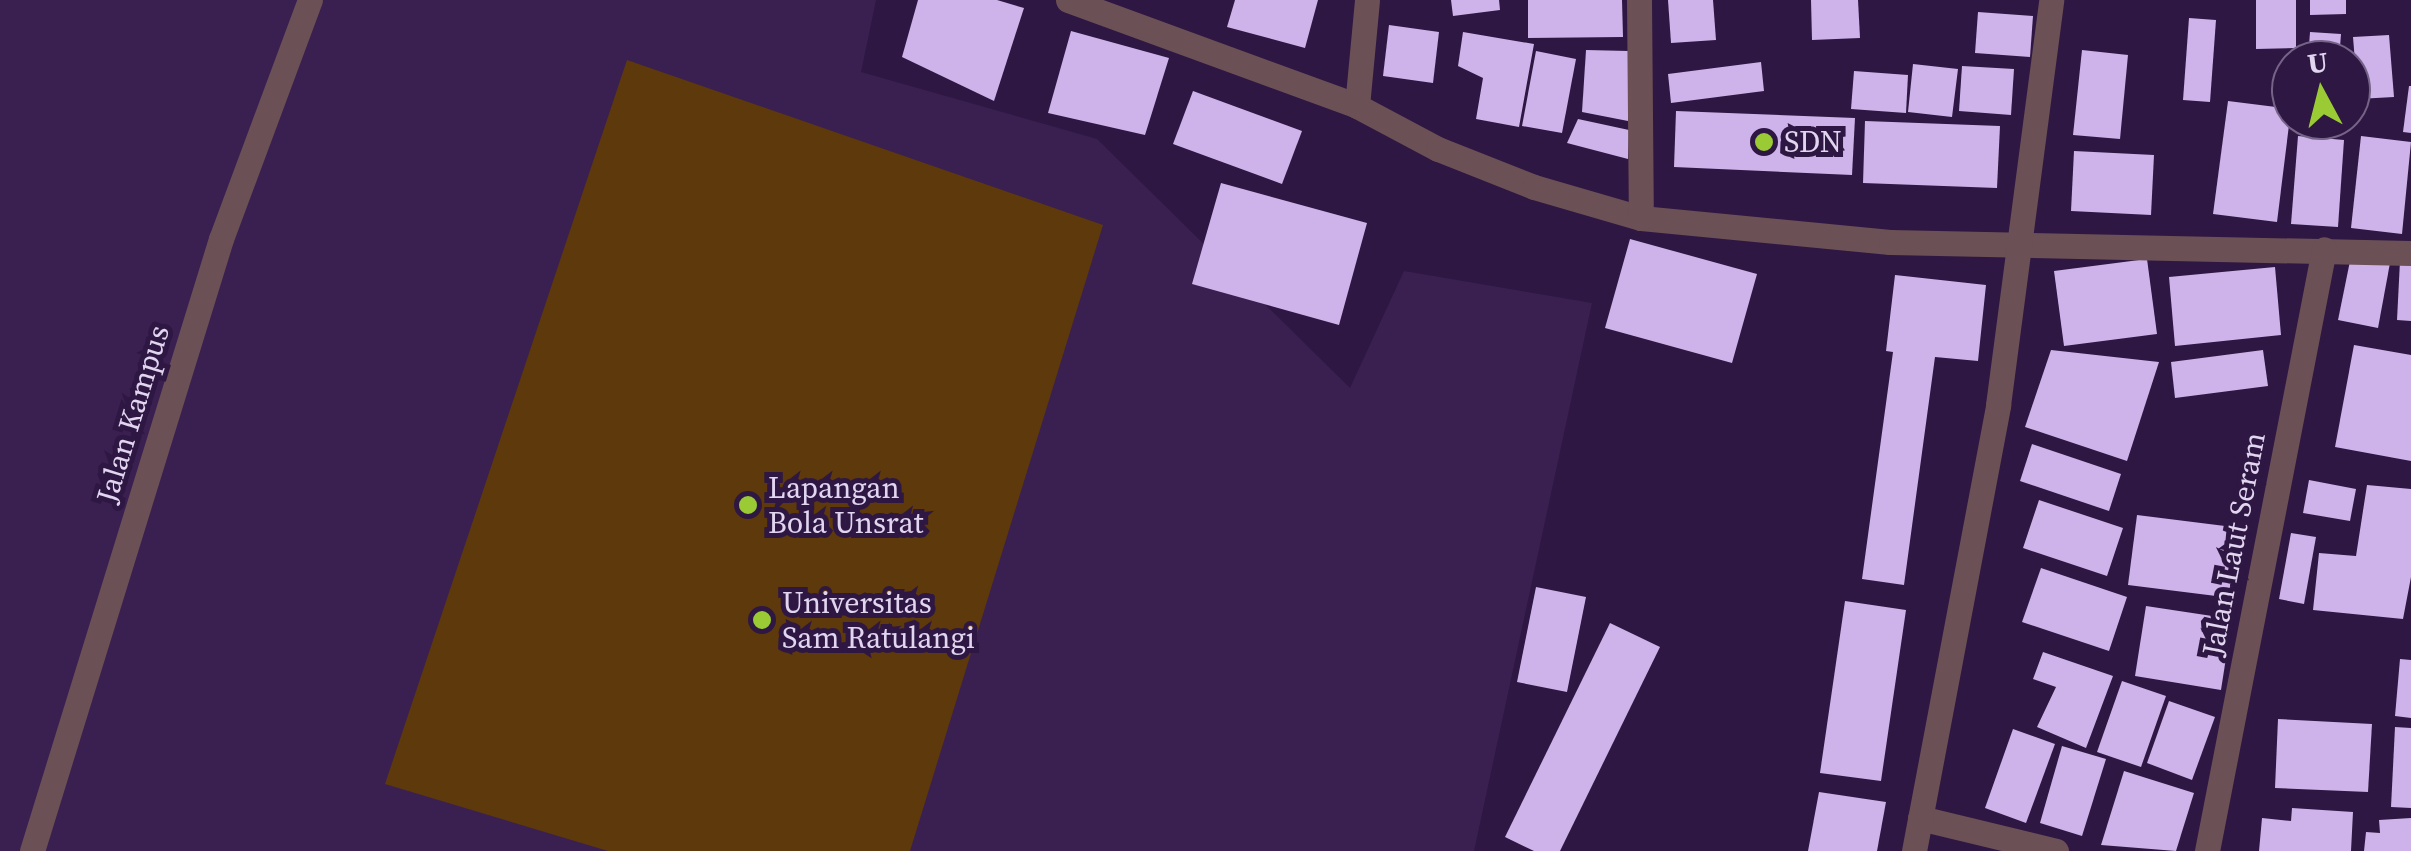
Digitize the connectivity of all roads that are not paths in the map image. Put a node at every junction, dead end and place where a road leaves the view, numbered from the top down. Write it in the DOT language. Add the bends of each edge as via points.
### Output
graph roads {
  1 [pos="310,0"];
  2 [pos="1068,0"];
  3 [pos="1367,0"];
  4 [pos="1639,0"];
  5 [pos="2051,0"];
  6 [pos="1358,106"];
  7 [pos="1641,218"];
  8 [pos="2024,242"];
  9 [pos="2324,249"];
  10 [pos="2411,253"];
  11 [pos="1920,818"];
  12 [pos="32,851"];
  13 [pos="1914,851"];
  14 [pos="2056,851"];
  15 [pos="2207,851"];
  1 -- 12 [label="street, Jalan Kampus" via="220,240"];
  2 -- 6 [label="street"];
  3 -- 6 [label="street"];
  4 -- 7 [label="street"];
  5 -- 8 [label="street"];
  6 -- 7 [label="street" via="1502,175"];
  7 -- 8 [label="street" via="1890,242"];
  8 -- 9 [label="street"];
  8 -- 11 [label="street"];
  9 -- 10 [label="street"];
  9 -- 15 [label="street, Jalan Laut Seram"];
  11 -- 13 [label="street"];
  11 -- 14 [label="street"];
}
